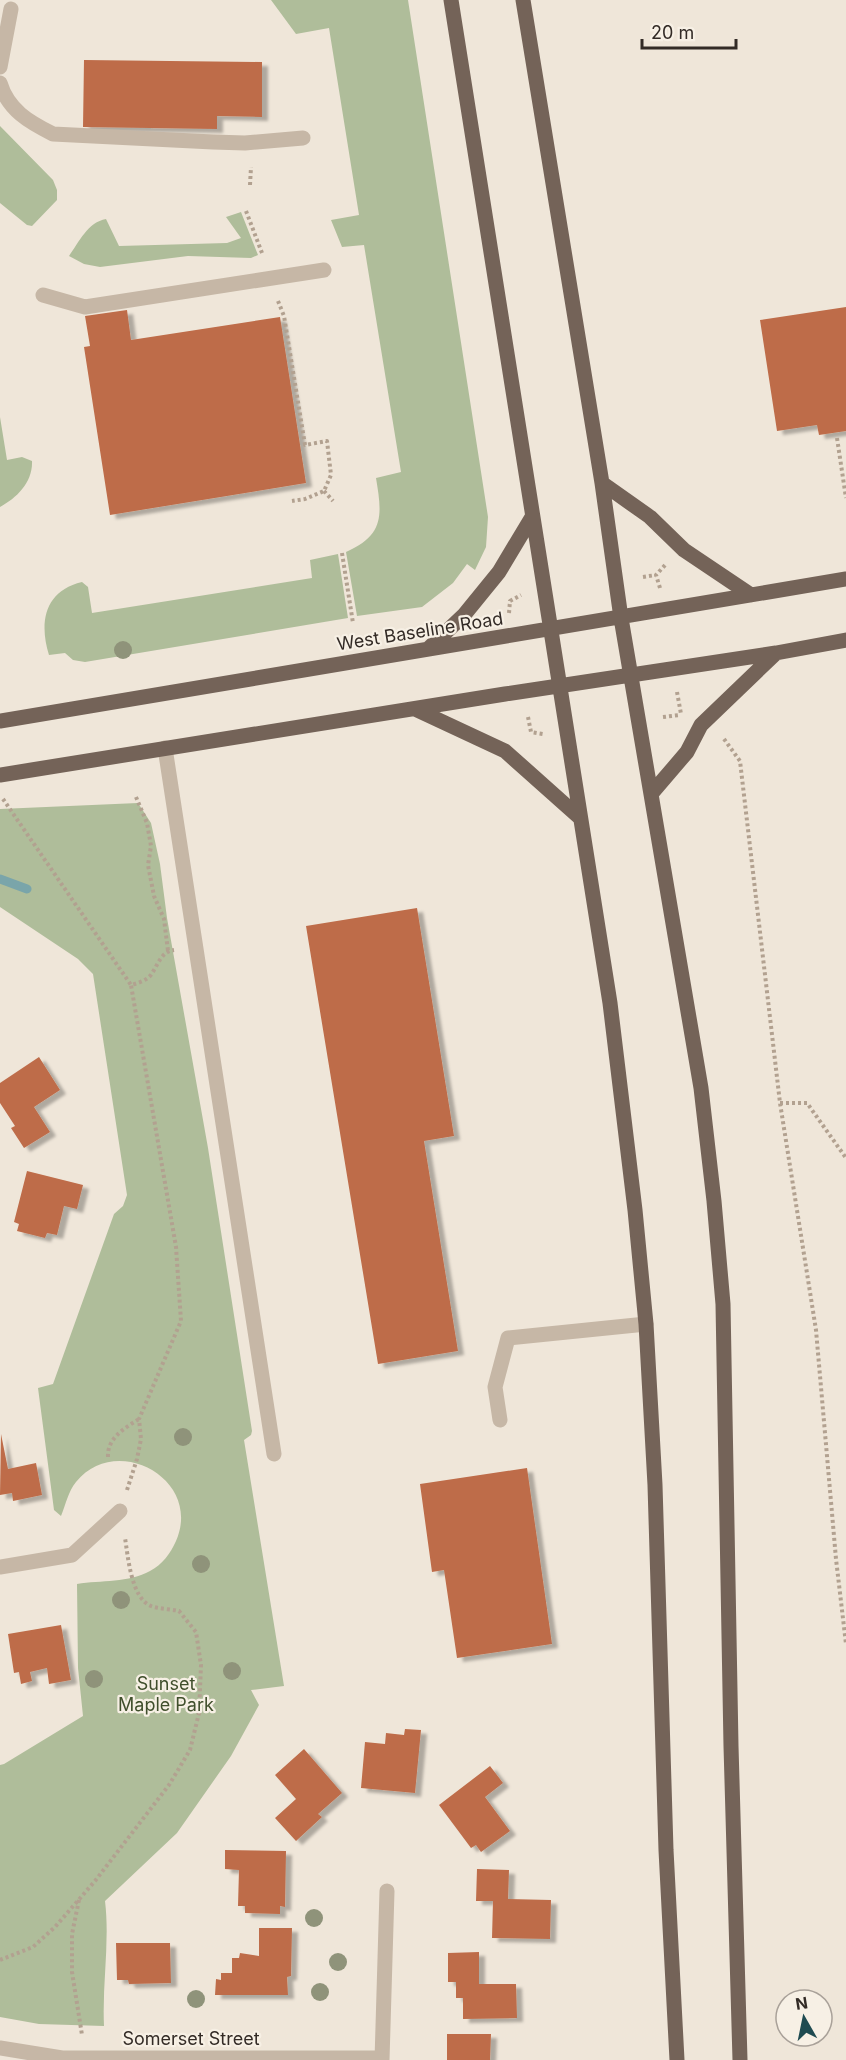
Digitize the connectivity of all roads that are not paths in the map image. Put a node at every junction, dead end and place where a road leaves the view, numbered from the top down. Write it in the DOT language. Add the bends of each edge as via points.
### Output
graph roads {
  1 [pos="451,0"];
  2 [pos="523,0"];
  3 [pos="11,9"];
  4 [pos="0,67"];
  5 [pos="0,82"];
  6 [pos="303,138"];
  7 [pos="324,270"];
  8 [pos="43,294"];
  9 [pos="602,483"];
  10 [pos="532,517"];
  11 [pos="846,579"];
  12 [pos="751,595"];
  13 [pos="621,618"];
  14 [pos="550,629"];
  15 [pos="846,640"];
  16 [pos="428,649"];
  17 [pos="776,653"];
  18 [pos="631,674"];
  19 [pos="559,686"];
  20 [pos="415,709"];
  21 [pos="0,721"];
  22 [pos="165,748"];
  23 [pos="0,775"];
  24 [pos="651,794"];
  25 [pos="579,817"];
  26 [pos="646,1324"];
  27 [pos="500,1420"];
  28 [pos="274,1454"];
  29 [pos="120,1510"];
  30 [pos="0,1567"];
  31 [pos="387,1891"];
  32 [pos="0,2048"];
  33 [pos="382,2059"];
  34 [pos="677,2060"];
  35 [pos="740,2060"];
  1 -- 10 [label="main road"];
  2 -- 9 [label="main road"];
  3 -- 4 [label="street"];
  5 -- 6 [label="street" via="11,106 32,124 53,134 245,143"];
  7 -- 8 [label="street" via="86,307"];
  9 -- 12 [label="main road" via="650,517 684,550"];
  9 -- 13 [label="main road"];
  10 -- 14 [label="main road"];
  10 -- 16 [label="main road" via="499,572 464,615"];
  11 -- 12 [label="main road, West Baseline Road"];
  12 -- 13 [label="main road, West Baseline Road"];
  13 -- 14 [label="main road, West Baseline Road"];
  13 -- 18 [label="main road"];
  14 -- 16 [label="main road, West Baseline Road"];
  14 -- 19 [label="main road"];
  15 -- 17 [label="main road"];
  16 -- 21 [label="main road, West Baseline Road"];
  17 -- 18 [label="main road"];
  17 -- 24 [label="main road" via="700,725 687,752"];
  18 -- 19 [label="main road"];
  18 -- 24 [label="main road"];
  19 -- 20 [label="main road"];
  19 -- 25 [label="main road"];
  20 -- 22 [label="main road"];
  20 -- 25 [label="main road" via="505,751"];
  22 -- 23 [label="main road"];
  22 -- 28 [label="street"];
  24 -- 35 [label="main road" via="701,1088 723,1304"];
  25 -- 26 [label="main road" via="610,1003"];
  26 -- 27 [label="street" via="508,1338 495,1387"];
  26 -- 34 [label="main road"];
  29 -- 30 [label="street" via="72,1555"];
  31 -- 33 [label="street"];
  32 -- 33 [label="street, Somerset Street" via="62,2058"];
}
